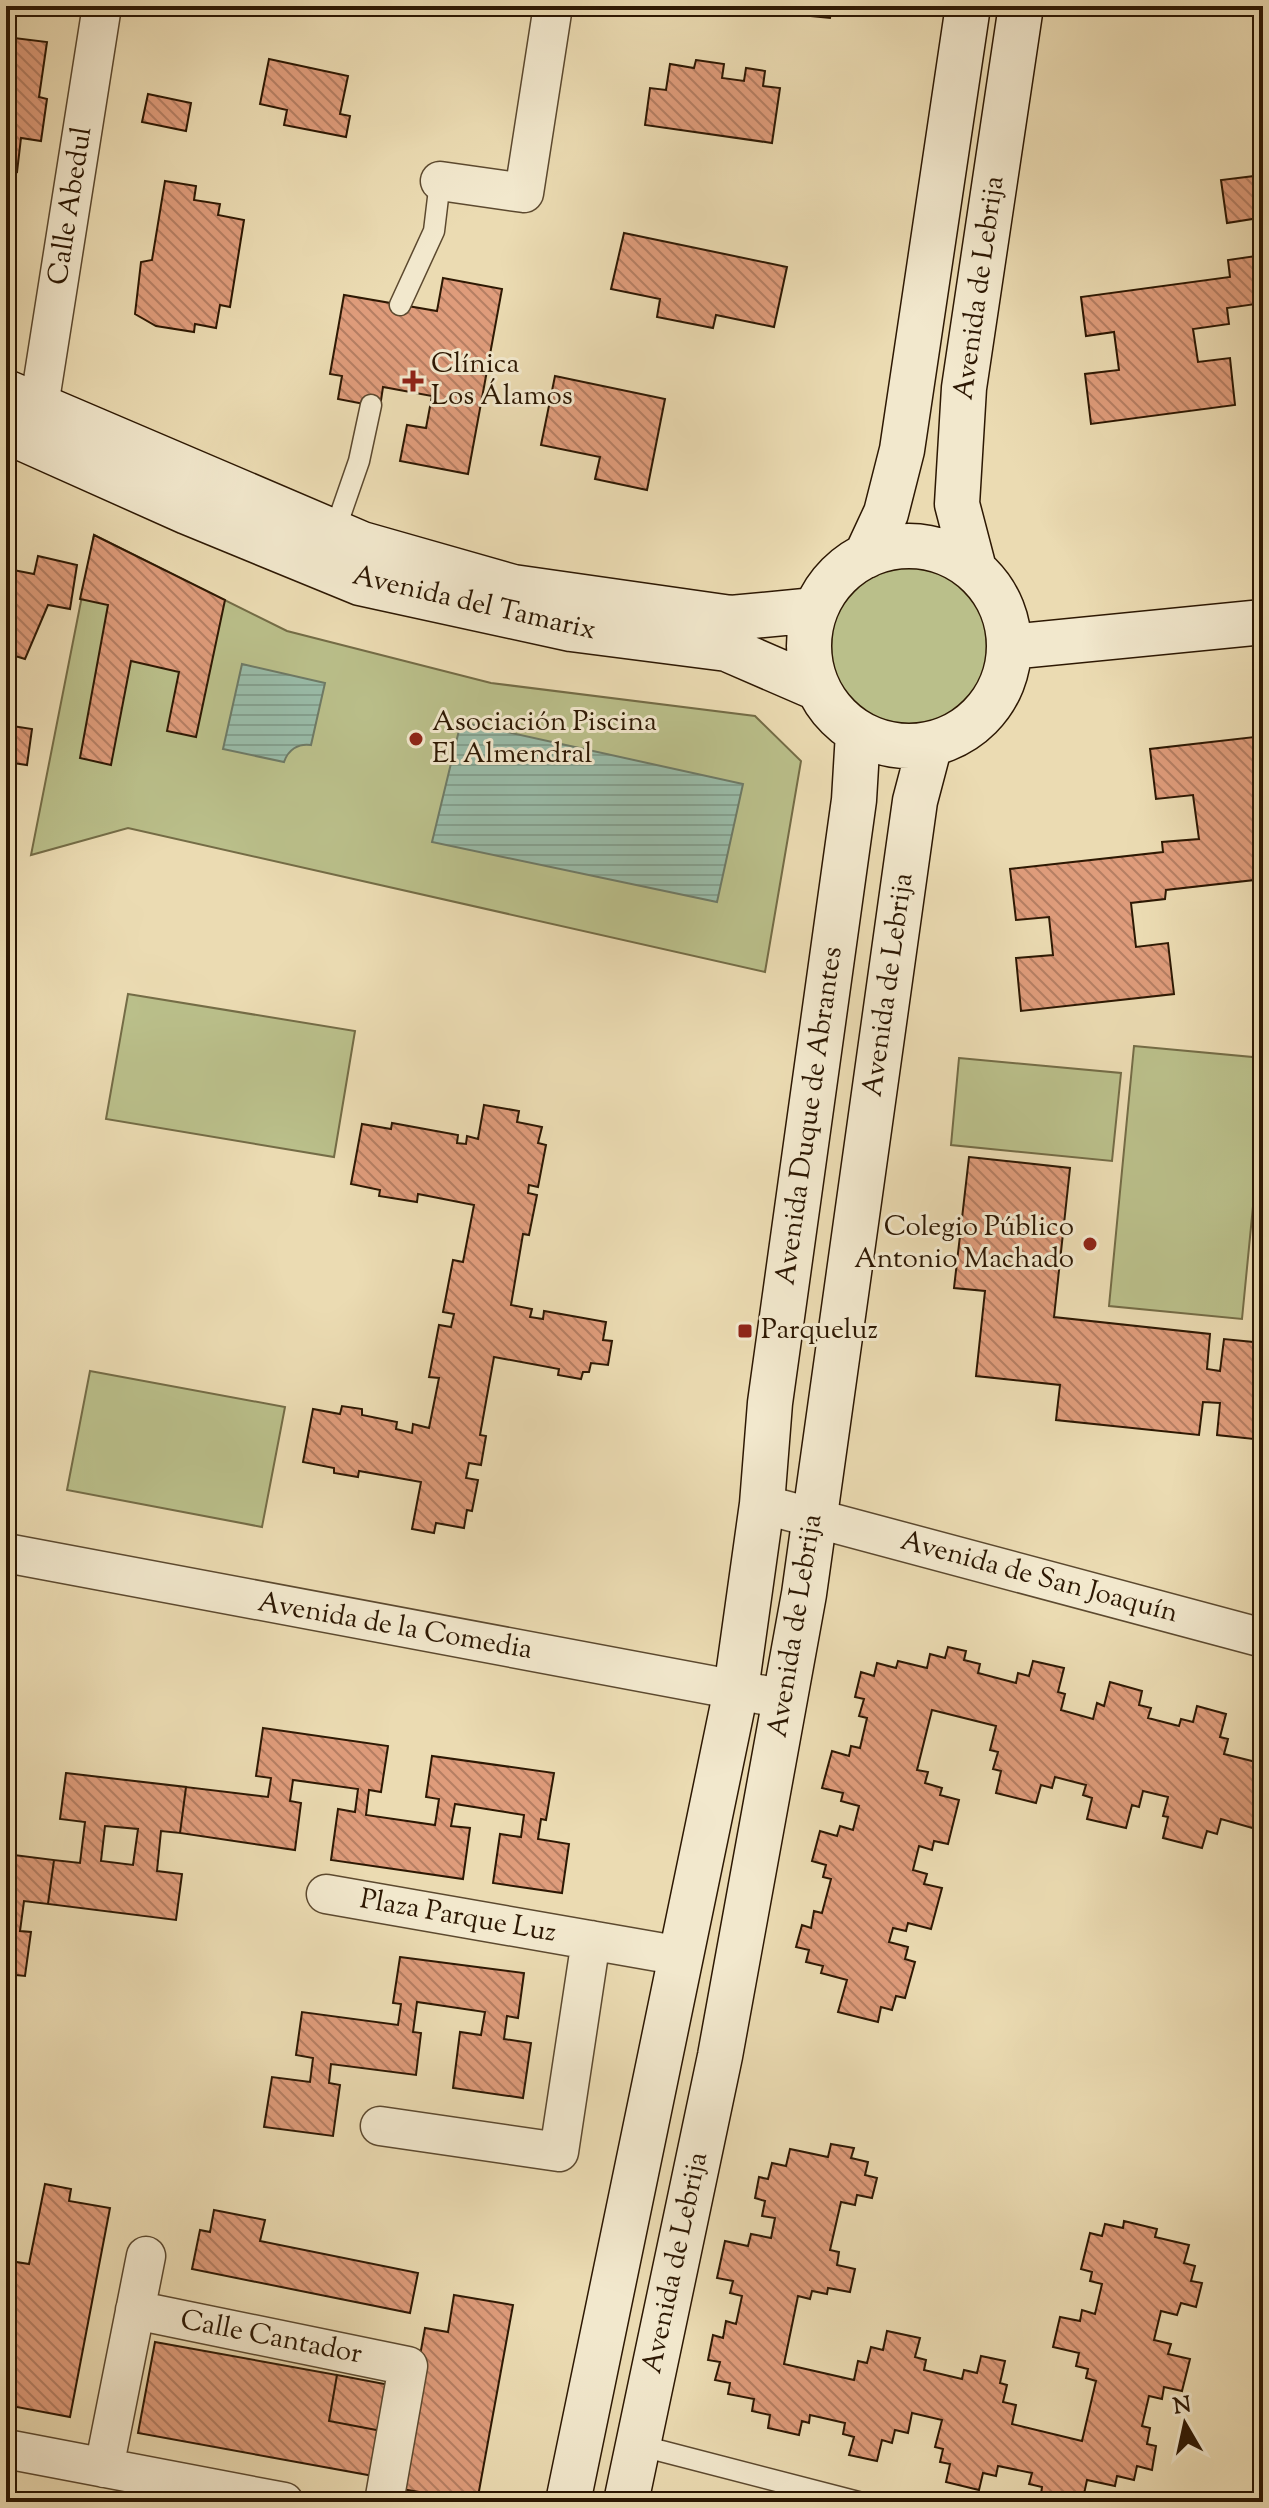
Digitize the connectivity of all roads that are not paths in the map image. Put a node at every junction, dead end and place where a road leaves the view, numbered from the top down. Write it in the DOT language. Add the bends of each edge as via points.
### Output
graph roads {
  1 [pos="102,6"];
  2 [pos="553,6"];
  3 [pos="968,6"];
  4 [pos="1021,6"];
  5 [pos="440,181"];
  6 [pos="400,305"];
  7 [pos="371,405"];
  8 [pos="17,410"];
  9 [pos="334,533"];
  10 [pos="866,556"];
  11 [pos="974,569"];
  12 [pos="815,610"];
  13 [pos="1263,622"];
  14 [pos="1009,647"];
  15 [pos="817,688"];
  16 [pos="858,733"];
  17 [pos="930,744"];
  18 [pos="762,1504"];
  19 [pos="814,1519"];
  20 [pos="6,1553"];
  21 [pos="1263,1638"];
  22 [pos="736,1690"];
  23 [pos="785,1699"];
  24 [pos="326,1894"];
  25 [pos="591,1940"];
  26 [pos="681,1956"];
  27 [pos="380,2126"];
  28 [pos="146,2256"];
  29 [pos="135,2310"];
  30 [pos="638,2445"];
  31 [pos="6,2449"];
  32 [pos="104,2468"];
  33 [pos="284,2502"];
  34 [pos="384,2502"];
  35 [pos="568,2502"];
  36 [pos="626,2502"];
  37 [pos="858,2502"];
  1 -- 8 [label="street, Calle Abedul"];
  2 -- 5 [label="street" via="524,193"];
  3 -- 10 [label="main road, Avenida de Lebrija" via="902,450 886,513"];
  4 -- 11 [label="main road, Avenida de Lebrija" via="964,388 957,504"];
  5 -- 6 [label="lane" via="434,231"];
  7 -- 9 [label="lane" via="359,461"];
  8 -- 9 [label="main road, Avenida del Tamarix"];
  8 -- 15 [label="main road, Avenida del Tamarix" via="187,512 360,583 571,629 727,649"];
  9 -- 12 [label="main road, Avenida del Tamarix" via="513,587 731,618"];
  10 -- 11 [label="main road" via="902,546 934,549"];
  10 -- 12 [label="main road" via="837,576"];
  11 -- 14 [label="main road" via="1005,616"];
  12 -- 15 [label="main road" via="809,656"];
  13 -- 14 [label="main road"];
  14 -- 17 [label="main road" via="1000,690 986,710 953,736"];
  15 -- 16 [label="main road" via="836,715"];
  16 -- 17 [label="main road" via="889,744"];
  16 -- 18 [label="main road, Avenida Duque de Abrantes" via="854,800 770,1403"];
  17 -- 19 [label="main road, Avenida de Lebrija" via="915,801"];
  18 -- 19 [label="street, Avenida de San Joaquín"];
  18 -- 22 [label="main road, Avenida Duque de Abrantes"];
  19 -- 21 [label="street, Avenida de San Joaquín"];
  19 -- 23 [label="main road, Avenida de Lebrija"];
  20 -- 22 [label="street, Avenida de la Comedia"];
  22 -- 23 [label="street, Avenida de la Comedia"];
  22 -- 26 [label="main road, Avenida de Lebrija"];
  23 -- 30 [label="main road, Avenida de Lebrija" via="720,2056"];
  24 -- 25 [label="street, Plaza Parque Luz"];
  25 -- 26 [label="street, Plaza Parque Luz"];
  25 -- 27 [label="street, Plaza Parque Luz" via="559,2152"];
  26 -- 35 [label="main road, Avenida de Lebrija"];
  28 -- 29 [label="street"];
  29 -- 32 [label="street"];
  29 -- 34 [label="street, Calle Cantador" via="408,2366"];
  30 -- 36 [label="main road, Avenida de Lebrija"];
  30 -- 37 [label="lane"];
  31 -- 32 [label="street"];
  32 -- 33 [label="street"];
}
